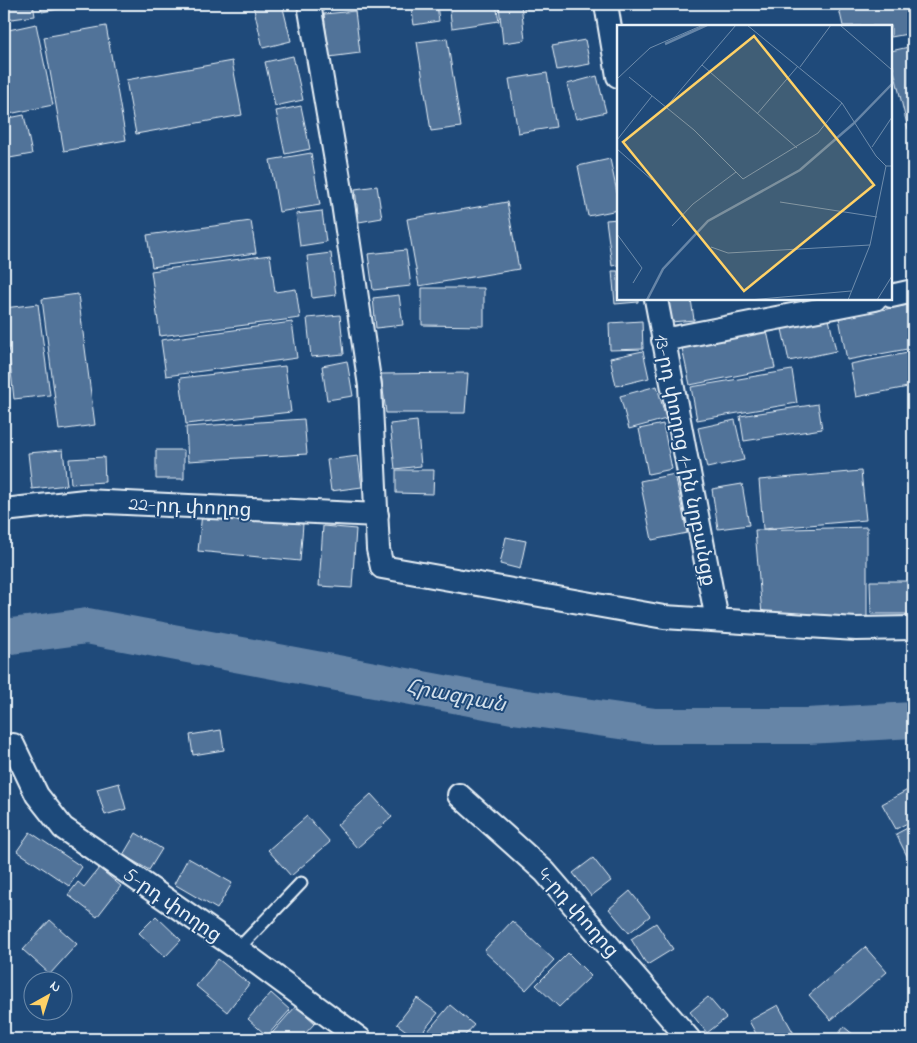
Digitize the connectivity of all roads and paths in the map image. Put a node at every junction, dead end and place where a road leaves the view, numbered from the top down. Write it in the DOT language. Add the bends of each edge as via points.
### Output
graph roads {
  1 [pos="309,4"];
  2 [pos="606,4"];
  3 [pos="617,70"];
  4 [pos="913,292"];
  5 [pos="892,296"];
  6 [pos="656,300"];
  7 [pos="870,300"];
  8 [pos="663,340"];
  9 [pos="4,510"];
  10 [pos="377,515"];
  11 [pos="718,620"];
  12 [pos="913,628"];
  13 [pos="13,745"];
  14 [pos="459,795"];
  15 [pos="301,883"];
  16 [pos="238,949"];
  17 [pos="360,1039"];
  18 [pos="689,1039"];
  1 -- 10 [label="street" via="370,386"];
  2 -- 3 [label="street"];
  4 -- 5 [label="street"];
  6 -- 8 [label="street, 13-րդ փողոց 1-ին նրբանցք"];
  7 -- 8 [label="street"];
  8 -- 11 [label="street, 13-րդ փողոց 1-ին նրբանցք"];
  9 -- 10 [label="street, 22-րդ փողոց" via="85,501"];
  10 -- 11 [label="street" via="382,567 664,617"];
  11 -- 12 [label="street" via="856,629"];
  13 -- 16 [label="street, 5-րդ փողոց" via="37,794 63,828"];
  14 -- 18 [label="street, 4-րդ փողոց" via="545,872"];
  15 -- 16 [label="lane"];
  16 -- 17 [label="street, 5-րդ փողոց"];
}
